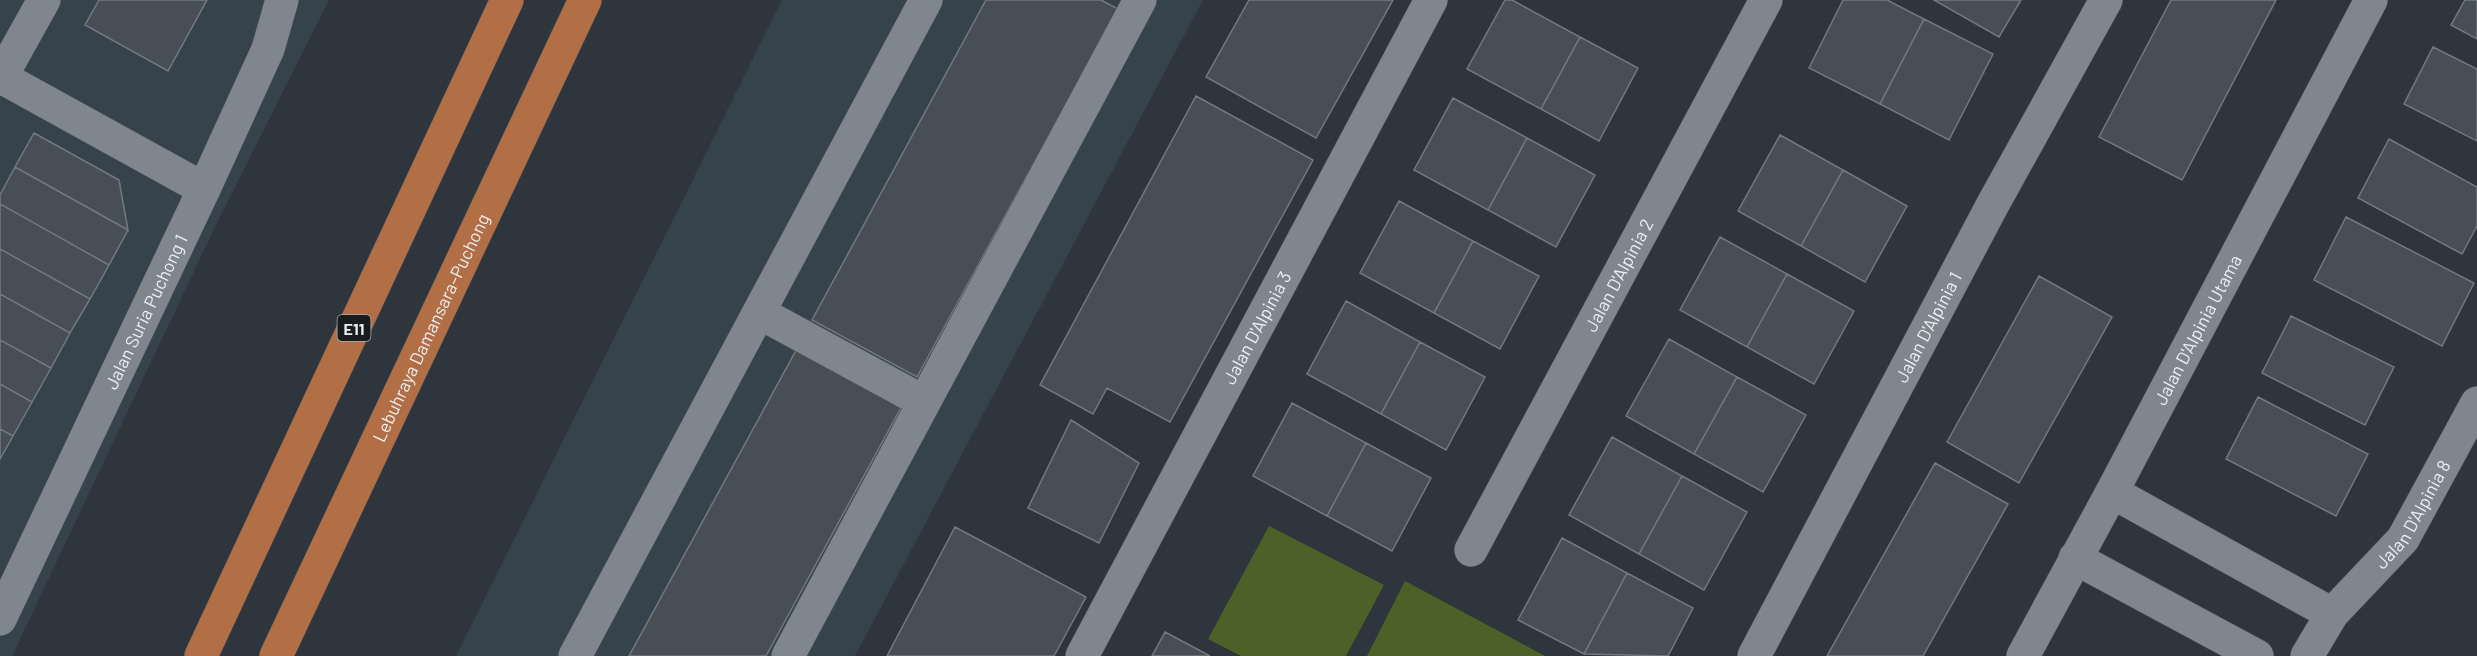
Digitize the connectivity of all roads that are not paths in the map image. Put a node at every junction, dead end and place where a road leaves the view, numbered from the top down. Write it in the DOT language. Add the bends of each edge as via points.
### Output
graph roads {
  1 [pos="44,0"];
  2 [pos="282,0"];
  3 [pos="300,0"];
  4 [pos="507,0"];
  5 [pos="585,0"];
  6 [pos="926,0"];
  7 [pos="1431,0"];
  8 [pos="1766,0"];
  9 [pos="2106,0"];
  10 [pos="2371,0"];
  11 [pos="1134,2"];
  12 [pos="268,49"];
  13 [pos="0,78"];
  14 [pos="204,189"];
  15 [pos="760,313"];
  16 [pos="924,402"];
  17 [pos="2477,403"];
  18 [pos="2112,492"];
  19 [pos="1471,550"];
  20 [pos="2075,558"];
  21 [pos="3,602"];
  22 [pos="2332,614"];
  23 [pos="280,652"];
  24 [pos="201,656"];
  25 [pos="575,656"];
  26 [pos="788,656"];
  27 [pos="1082,656"];
  28 [pos="1754,656"];
  29 [pos="2023,656"];
  30 [pos="2257,656"];
  31 [pos="2307,656"];
  1 -- 13 [label="street"];
  2 -- 12 [label="street, Jalan Suria Puchong 1"];
  3 -- 12 [label="street"];
  4 -- 24 [label="highway, E11"];
  5 -- 23 [label="highway, Lebuhraya Damansara–Puchong"];
  6 -- 15 [label="street"];
  7 -- 27 [label="street, Jalan D'Alpinia 3"];
  8 -- 19 [label="street, Jalan D'Alpinia 2"];
  9 -- 28 [label="street, Jalan D'Alpinia 1" via="1993,204"];
  10 -- 18 [label="street, Jalan D'Alpinia Utama"];
  11 -- 16 [label="street"];
  12 -- 14 [label="street, Jalan Suria Puchong 1"];
  13 -- 14 [label="street"];
  14 -- 21 [label="street, Jalan Suria Puchong 1"];
  15 -- 16 [label="street"];
  15 -- 25 [label="street"];
  16 -- 26 [label="street"];
  17 -- 22 [label="street, Jalan D'Alpinia 8" via="2403,539"];
  18 -- 20 [label="street, Jalan D'Alpinia Utama"];
  18 -- 22 [label="street"];
  20 -- 29 [label="street, Jalan D'Alpinia Utama"];
  20 -- 30 [label="street"];
  22 -- 31 [label="street, Jalan D'Alpinia 8"];
}
